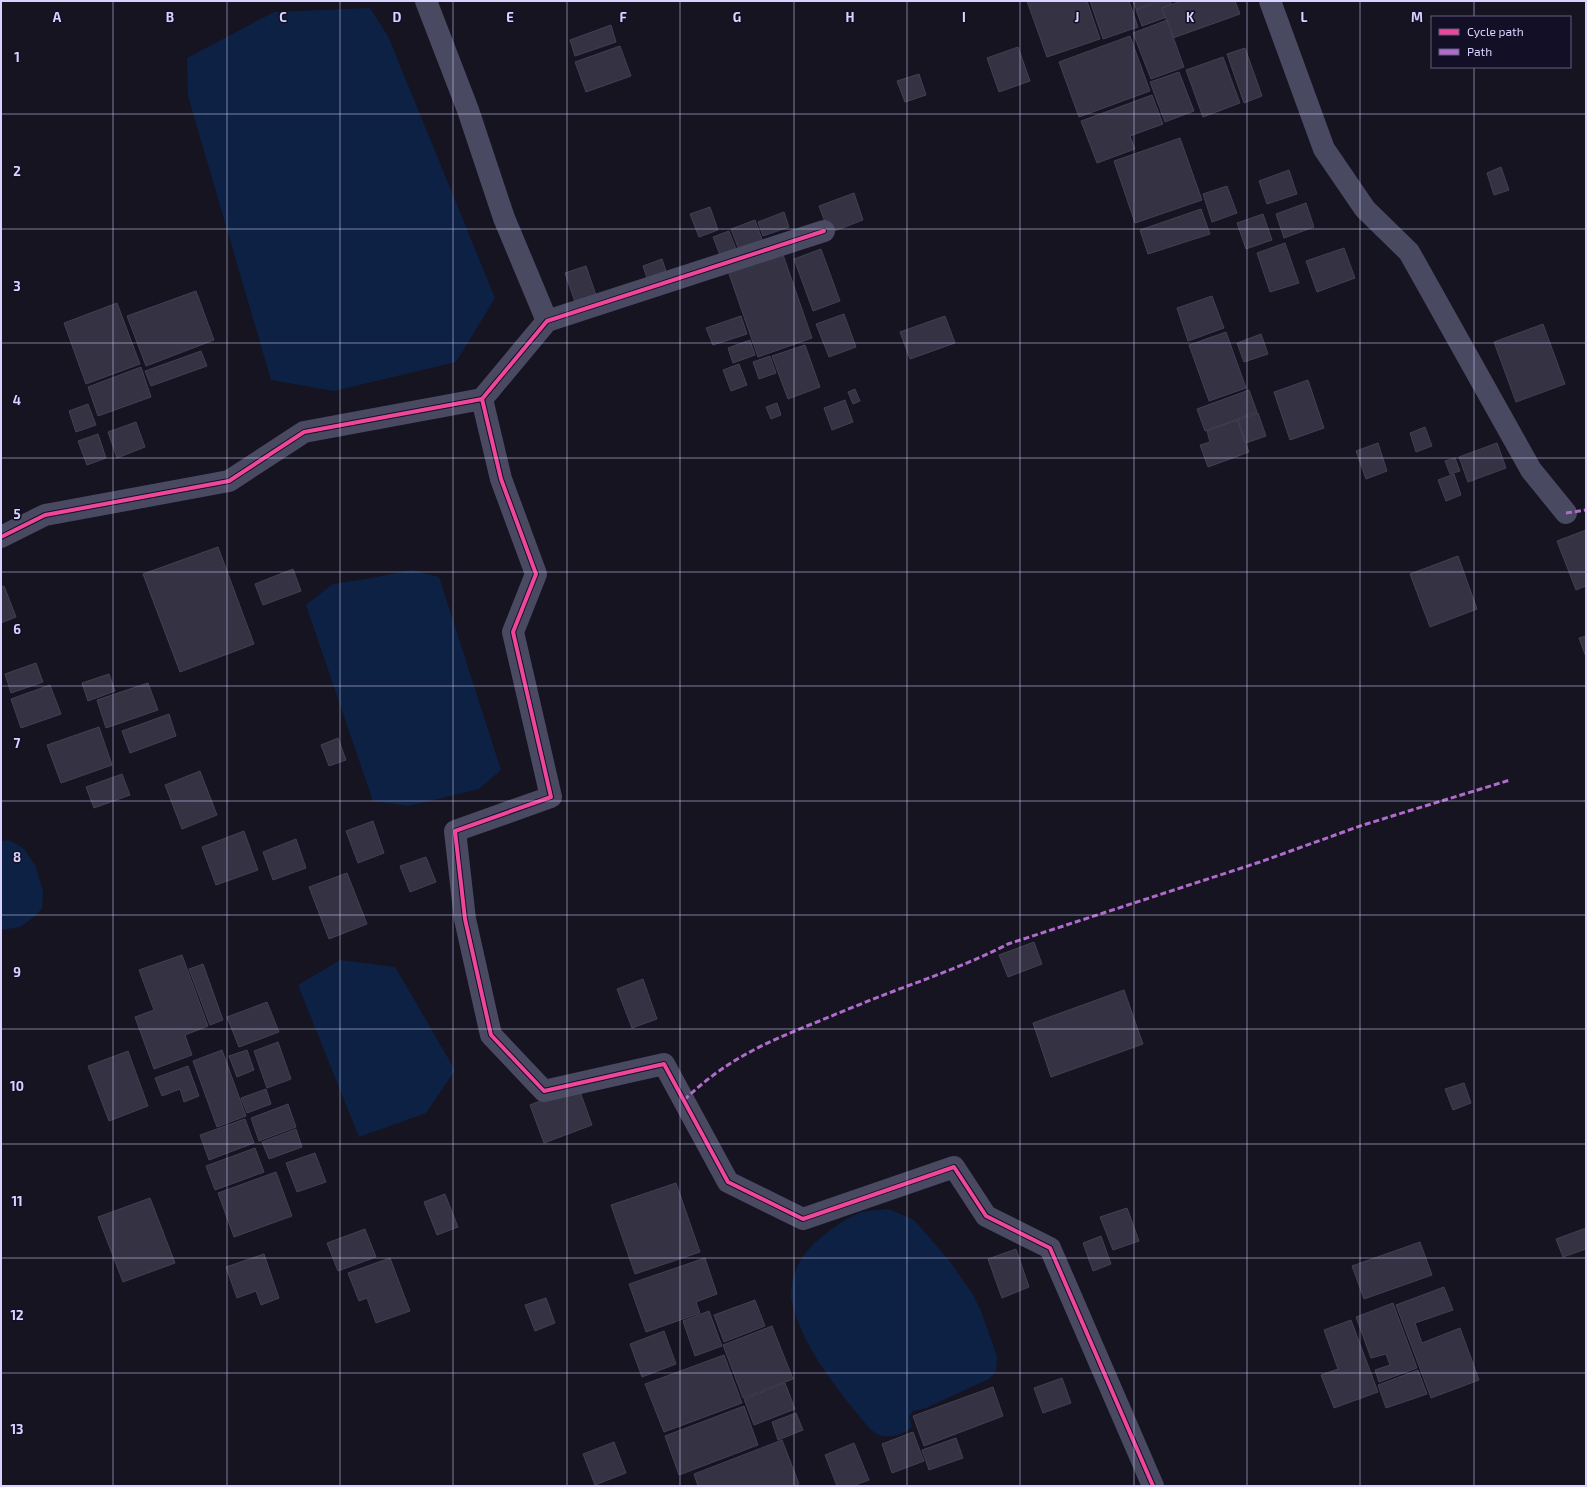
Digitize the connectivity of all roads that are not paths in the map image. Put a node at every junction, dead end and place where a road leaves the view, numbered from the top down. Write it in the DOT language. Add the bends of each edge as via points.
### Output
graph roads {
  1 [pos="426,1"];
  2 [pos="1270,1"];
  3 [pos="824,231"];
  4 [pos="547,321"];
  5 [pos="482,399"];
  6 [pos="1566,513"];
  7 [pos="1,537"];
  8 [pos="1153,1486"];
  1 -- 4 [label="street" via="468,110 504,218"];
  2 -- 6 [label="street" via="1324,148 1365,209 1409,252 1531,470"];
  3 -- 4 [label="street"];
  4 -- 5 [label="street"];
  5 -- 7 [label="street" via="304,432 229,481 45,515"];
  5 -- 8 [label="street" via="501,479 536,574 513,632 551,797 455,832 465,919 490,1035 544,1091 664,1064 728,1182 803,1219 954,1167 986,1216 1050,1248"];
}
